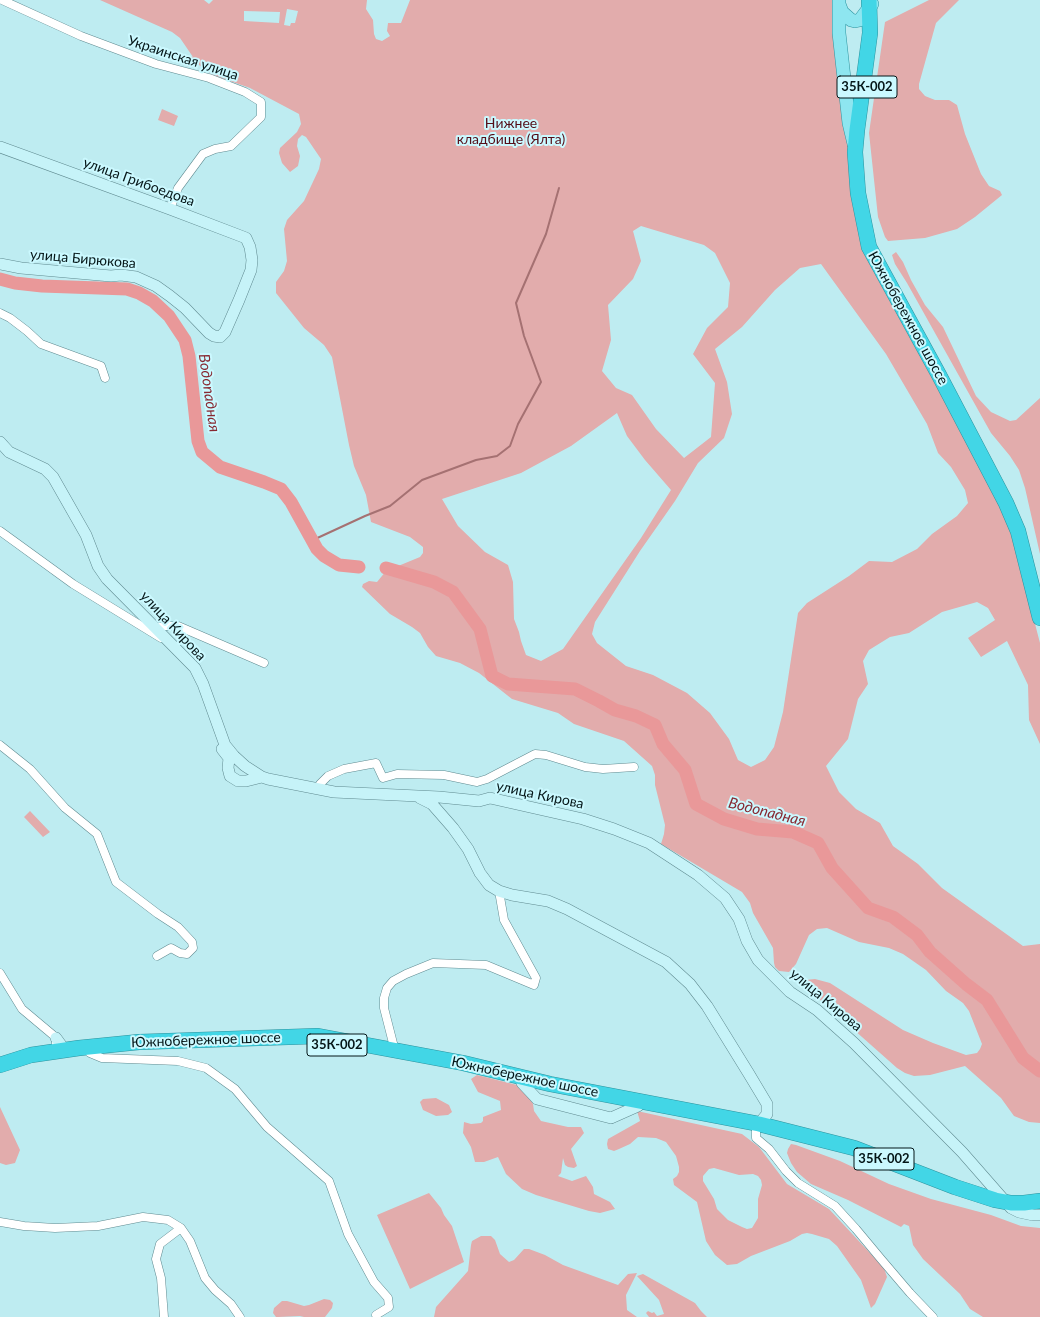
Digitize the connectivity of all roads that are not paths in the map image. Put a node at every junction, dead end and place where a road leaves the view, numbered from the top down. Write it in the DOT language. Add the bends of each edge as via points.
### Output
graph roads {
  1 [pos="2,0"];
  2 [pos="872,1"];
  3 [pos="842,5"];
  4 [pos="862,137"];
  5 [pos="0,147"];
  6 [pos="859,157"];
  7 [pos="170,209"];
  8 [pos="0,264"];
  9 [pos="0,313"];
  10 [pos="214,336"];
  11 [pos="105,378"];
  12 [pos="0,442"];
  13 [pos="0,531"];
  14 [pos="1040,588"];
  15 [pos="1039,613"];
  16 [pos="156,630"];
  17 [pos="165,641"];
  18 [pos="264,663"];
  19 [pos="0,745"];
  20 [pos="231,757"];
  21 [pos="634,767"];
  22 [pos="262,777"];
  23 [pos="318,789"];
  24 [pos="416,796"];
  25 [pos="479,801"];
  26 [pos="453,828"];
  27 [pos="499,891"];
  28 [pos="157,956"];
  29 [pos="0,973"];
  30 [pos="57,1043"];
  31 [pos="395,1051"];
  32 [pos="90,1053"];
  33 [pos="0,1065"];
  34 [pos="0,1070"];
  35 [pos="757,1131"];
  36 [pos="1040,1201"];
  37 [pos="1040,1205"];
  38 [pos="1009,1206"];
  39 [pos="1040,1216"];
  40 [pos="0,1222"];
  41 [pos="181,1228"];
  42 [pos="376,1315"];
  43 [pos="164,1317"];
  44 [pos="240,1317"];
  45 [pos="934,1317"];
  1 -- 7 [label="street, Украинская улица" via="81,36 156,64 209,78 245,92 261,102 261,117 231,146 215,148 203,154 178,188"];
  2 -- 3 [label="main road" via="857,17"];
  2 -- 4 [label="highway, Южнобережное шоссе / 35К-002" via="878,14 864,106"];
  2 -- 6 [label="highway, Южнобережное шоссе / 35К-002" via="857,130"];
  3 -- 4 [label="main road" via="853,98"];
  3 -- 6 [label="main road" via="838,28 849,123"];
  4 -- 6 [label="highway, Южнобережное шоссе / 35К-002"];
  5 -- 7 [label="main road, улица Грибоедова"];
  6 -- 14 [label="highway, Южнобережное шоссе" via="865,194 878,244 893,279 914,312 1015,503 1026,531"];
  6 -- 15 [label="highway, Южнобережное шоссе" via="858,193 869,247 1006,503 1018,531"];
  7 -- 10 [label="main road, улица Грибоедова" via="246,238 250,247 251,270 246,283 225,332 220,337"];
  8 -- 10 [label="main road, улица Бирюкова" via="136,277 170,296"];
  9 -- 11 [label="street" via="10,318 41,344 101,366"];
  12 -- 16 [label="main road, улица Кирова" via="9,452 45,469 53,477 86,535 98,566 107,579"];
  13 -- 17 [label="street" via="74,584"];
  16 -- 17 [label="main road"];
  16 -- 18 [label="street" via="165,626 178,626"];
  16 -- 20 [label="main road, улица Кирова" via="195,668"];
  17 -- 20 [label="main road" via="192,671 222,748"];
  19 -- 28 [label="street" via="30,769 65,808 97,834 116,882 178,927 192,942 193,948 187,954 171,948"];
  20 -- 22 [label="main road, улица Кирова"];
  20 -- 22 [label="main road" via="229,773 238,782"];
  21 -- 23 [label="street" via="585,767 535,754 477,782 444,775 397,774 383,778 376,763 344,769 328,776"];
  22 -- 23 [label="main road, улица Кирова"];
  23 -- 24 [label="main road, улица Кирова" via="345,793"];
  24 -- 25 [label="main road, улица Кирова"];
  24 -- 26 [label="main road" via="432,804"];
  25 -- 26 [label="main road" via="450,802 446,806 445,811"];
  25 -- 38 [label="main road, улица Кирова" via="490,798 583,819 614,829 649,843 698,875 725,898 739,919 758,960 790,992 817,1010 854,1043 962,1152"];
  26 -- 27 [label="main road" via="489,885"];
  27 -- 31 [label="street" via="504,920 536,978 534,985 486,965 433,964 393,980 387,988 384,1008"];
  27 -- 35 [label="main road" via="548,901 567,909 666,962 690,984 707,1006 767,1104 767,1114"];
  29 -- 30 [label="street" via="22,1009"];
  30 -- 31 [label="highway, Южнобережное шоссе / 35К-002" via="318,1036"];
  30 -- 33 [label="highway, Южнобережное шоссе / 35К-002"];
  31 -- 35 [label="highway, Южнобережное шоссе / 35К-002" via="463,1063"];
  32 -- 34 [label="highway, Южнобережное шоссе / 35К-002" via="31,1060"];
  32 -- 35 [label="highway, Южнобережное шоссе / 35К-002" via="319,1042 464,1069"];
  32 -- 42 [label="street" via="102,1058 178,1060 206,1068 235,1089 267,1127 329,1181 348,1234 374,1282 388,1298 389,1307"];
  35 -- 38 [label="highway, Южнобережное шоссе / 35К-002" via="845,1150 949,1189"];
  35 -- 38 [label="highway, Южнобережное шоссе / 35К-002" via="854,1148"];
  35 -- 45 [label="street" via="786,1171 798,1183 835,1206"];
  36 -- 38 [label="highway, Южнобережное шоссе / 35К-002"];
  37 -- 38 [label="highway, Южнобережное шоссе / 35К-002" via="1027,1208"];
  38 -- 39 [label="main road, улица Кирова" via="1019,1212"];
  40 -- 41 [label="street" via="55,1228 98,1226 143,1217 168,1220"];
  41 -- 43 [label="street" via="160,1244 156,1258 161,1278"];
  41 -- 44 [label="street" via="190,1241 205,1278"];
}
